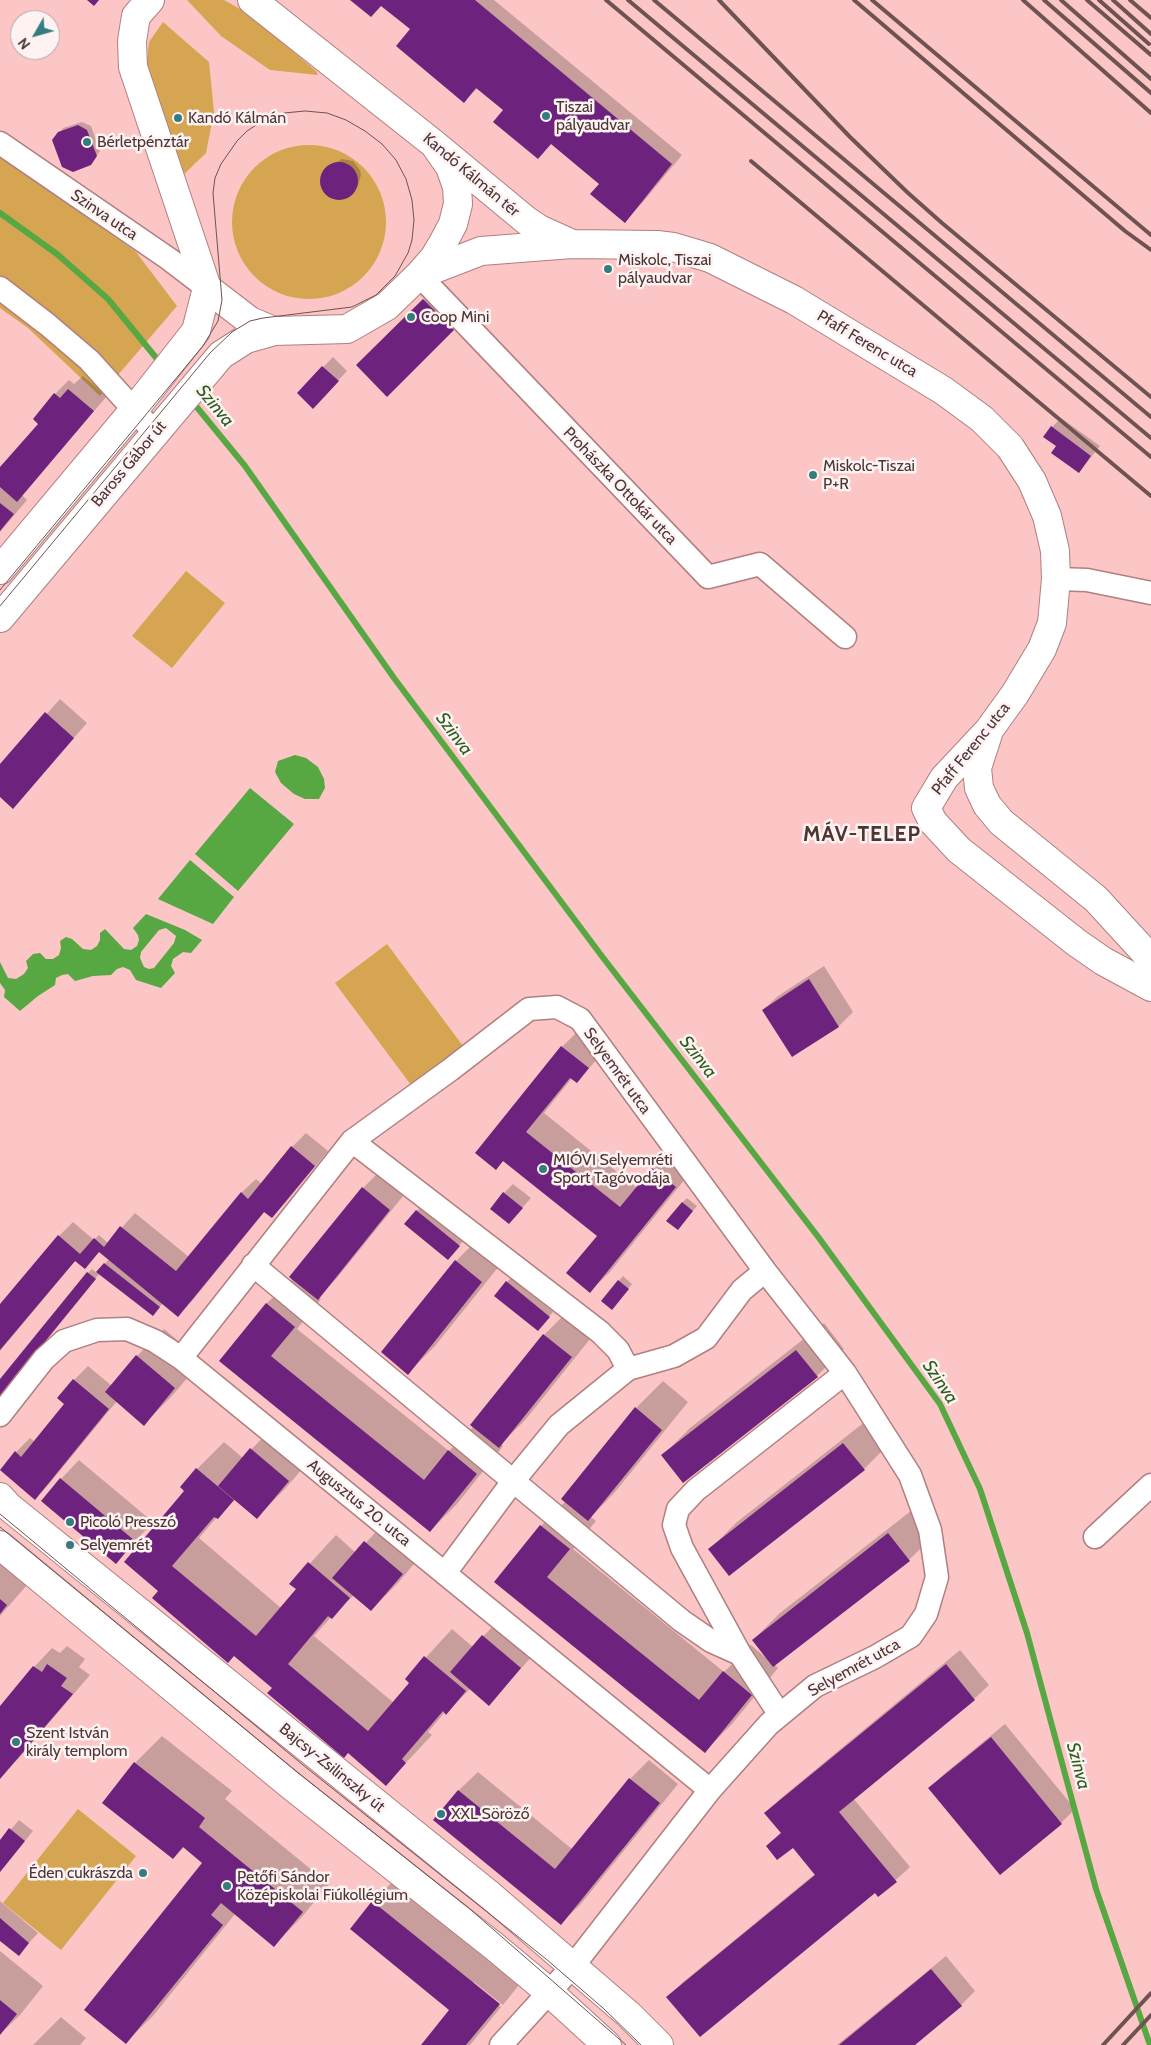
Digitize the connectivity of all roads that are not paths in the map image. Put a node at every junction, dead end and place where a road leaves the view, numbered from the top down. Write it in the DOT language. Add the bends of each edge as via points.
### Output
graph roads {
  1 [pos="150,0"];
  2 [pos="252,0"];
  3 [pos="434,144"];
  4 [pos="6,147"];
  5 [pos="572,244"];
  6 [pos="419,275"];
  7 [pos="0,288"];
  8 [pos="207,288"];
  9 [pos="274,331"];
  10 [pos="134,410"];
  11 [pos="155,433"];
  12 [pos="0,570"];
  13 [pos="1056,578"];
  14 [pos="1151,593"];
  15 [pos="0,618"];
  16 [pos="845,637"];
  17 [pos="989,730"];
  18 [pos="1151,959"];
  19 [pos="1151,987"];
  20 [pos="352,1141"];
  21 [pos="254,1265"];
  22 [pos="765,1271"];
  23 [pos="182,1358"];
  24 [pos="628,1369"];
  25 [pos="844,1373"];
  26 [pos="0,1415"];
  27 [pos="514,1480"];
  28 [pos="1151,1485"];
  29 [pos="0,1497"];
  30 [pos="1095,1537"];
  31 [pos="0,1545"];
  32 [pos="445,1573"];
  33 [pos="740,1654"];
  34 [pos="780,1715"];
  35 [pos="710,1790"];
  36 [pos="573,1966"];
  37 [pos="549,1992"];
  38 [pos="501,2045"];
  39 [pos="607,2045"];
  40 [pos="659,2045"];
  1 -- 8 [label="street" via="136,16 132,41 133,67"];
  2 -- 3 [label="street, Kandó Kálmán tér"];
  3 -- 5 [label="street, Kandó Kálmán tér" via="527,221"];
  3 -- 6 [label="street" via="450,167 457,187 458,204 444,241"];
  4 -- 8 [label="street, Szinva utca"];
  5 -- 6 [label="street" via="481,251"];
  5 -- 13 [label="street, Pfaff Ferenc utca" via="657,245 710,258 794,300 944,391 982,419 1010,447 1032,480 1047,516 1055,551"];
  6 -- 9 [label="street" via="387,306 347,329"];
  6 -- 16 [label="street, Prohászka Ottokár utca" via="708,577 760,564"];
  7 -- 10 [label="street" via="89,360"];
  8 -- 9 [label="street" via="250,321"];
  8 -- 10 [label="street, Baross Gábor út" via="196,332"];
  9 -- 11 [label="street, Baross Gábor út" via="246,339 221,355"];
  10 -- 11 [label="street"];
  10 -- 12 [label="street, Baross Gábor út"];
  11 -- 15 [label="street, Baross Gábor út"];
  13 -- 14 [label="street" via="1087,580"];
  13 -- 17 [label="street, Pfaff Ferenc utca" via="1052,623 1042,649"];
  17 -- 18 [label="street" via="977,768 979,788 987,805 1001,822 1096,899"];
  17 -- 19 [label="street, Pfaff Ferenc utca" via="944,778 926,808 933,822 959,850 1077,943"];
  20 -- 21 [label="street, Selyemrét utca"];
  20 -- 22 [label="street, Selyemrét utca" via="529,1009 557,1007 580,1019"];
  20 -- 24 [label="street" via="600,1332 618,1350"];
  21 -- 23 [label="street, Selyemrét utca"];
  21 -- 27 [label="street"];
  22 -- 24 [label="street" via="742,1290 706,1338 674,1356"];
  22 -- 25 [label="street, Selyemrét utca"];
  23 -- 26 [label="street, Augusztus 20. utca" via="127,1329 97,1330 64,1341 44,1359"];
  23 -- 32 [label="street, Augusztus 20. utca"];
  24 -- 27 [label="street" via="559,1425"];
  25 -- 33 [label="street" via="696,1490 678,1509 674,1525 682,1548"];
  25 -- 34 [label="street, Selyemrét utca" via="910,1476 930,1530 937,1577 926,1614 911,1636 816,1686"];
  27 -- 32 [label="street"];
  27 -- 33 [label="street" via="682,1621 711,1641"];
  28 -- 30 [label="street"];
  29 -- 36 [label="street, Bajcsy-Zsilinszky út"];
  31 -- 37 [label="street" via="281,1778"];
  32 -- 35 [label="street, Augusztus 20. utca"];
  33 -- 34 [label="street"];
  34 -- 35 [label="street, Selyemrét utca"];
  35 -- 36 [label="street, Selyemrét utca"];
  36 -- 37 [label="street, Selyemrét utca"];
  36 -- 40 [label="street, Bajcsy-Zsilinszky út"];
  37 -- 38 [label="street, Selyemrét utca"];
  37 -- 39 [label="street"];
}
